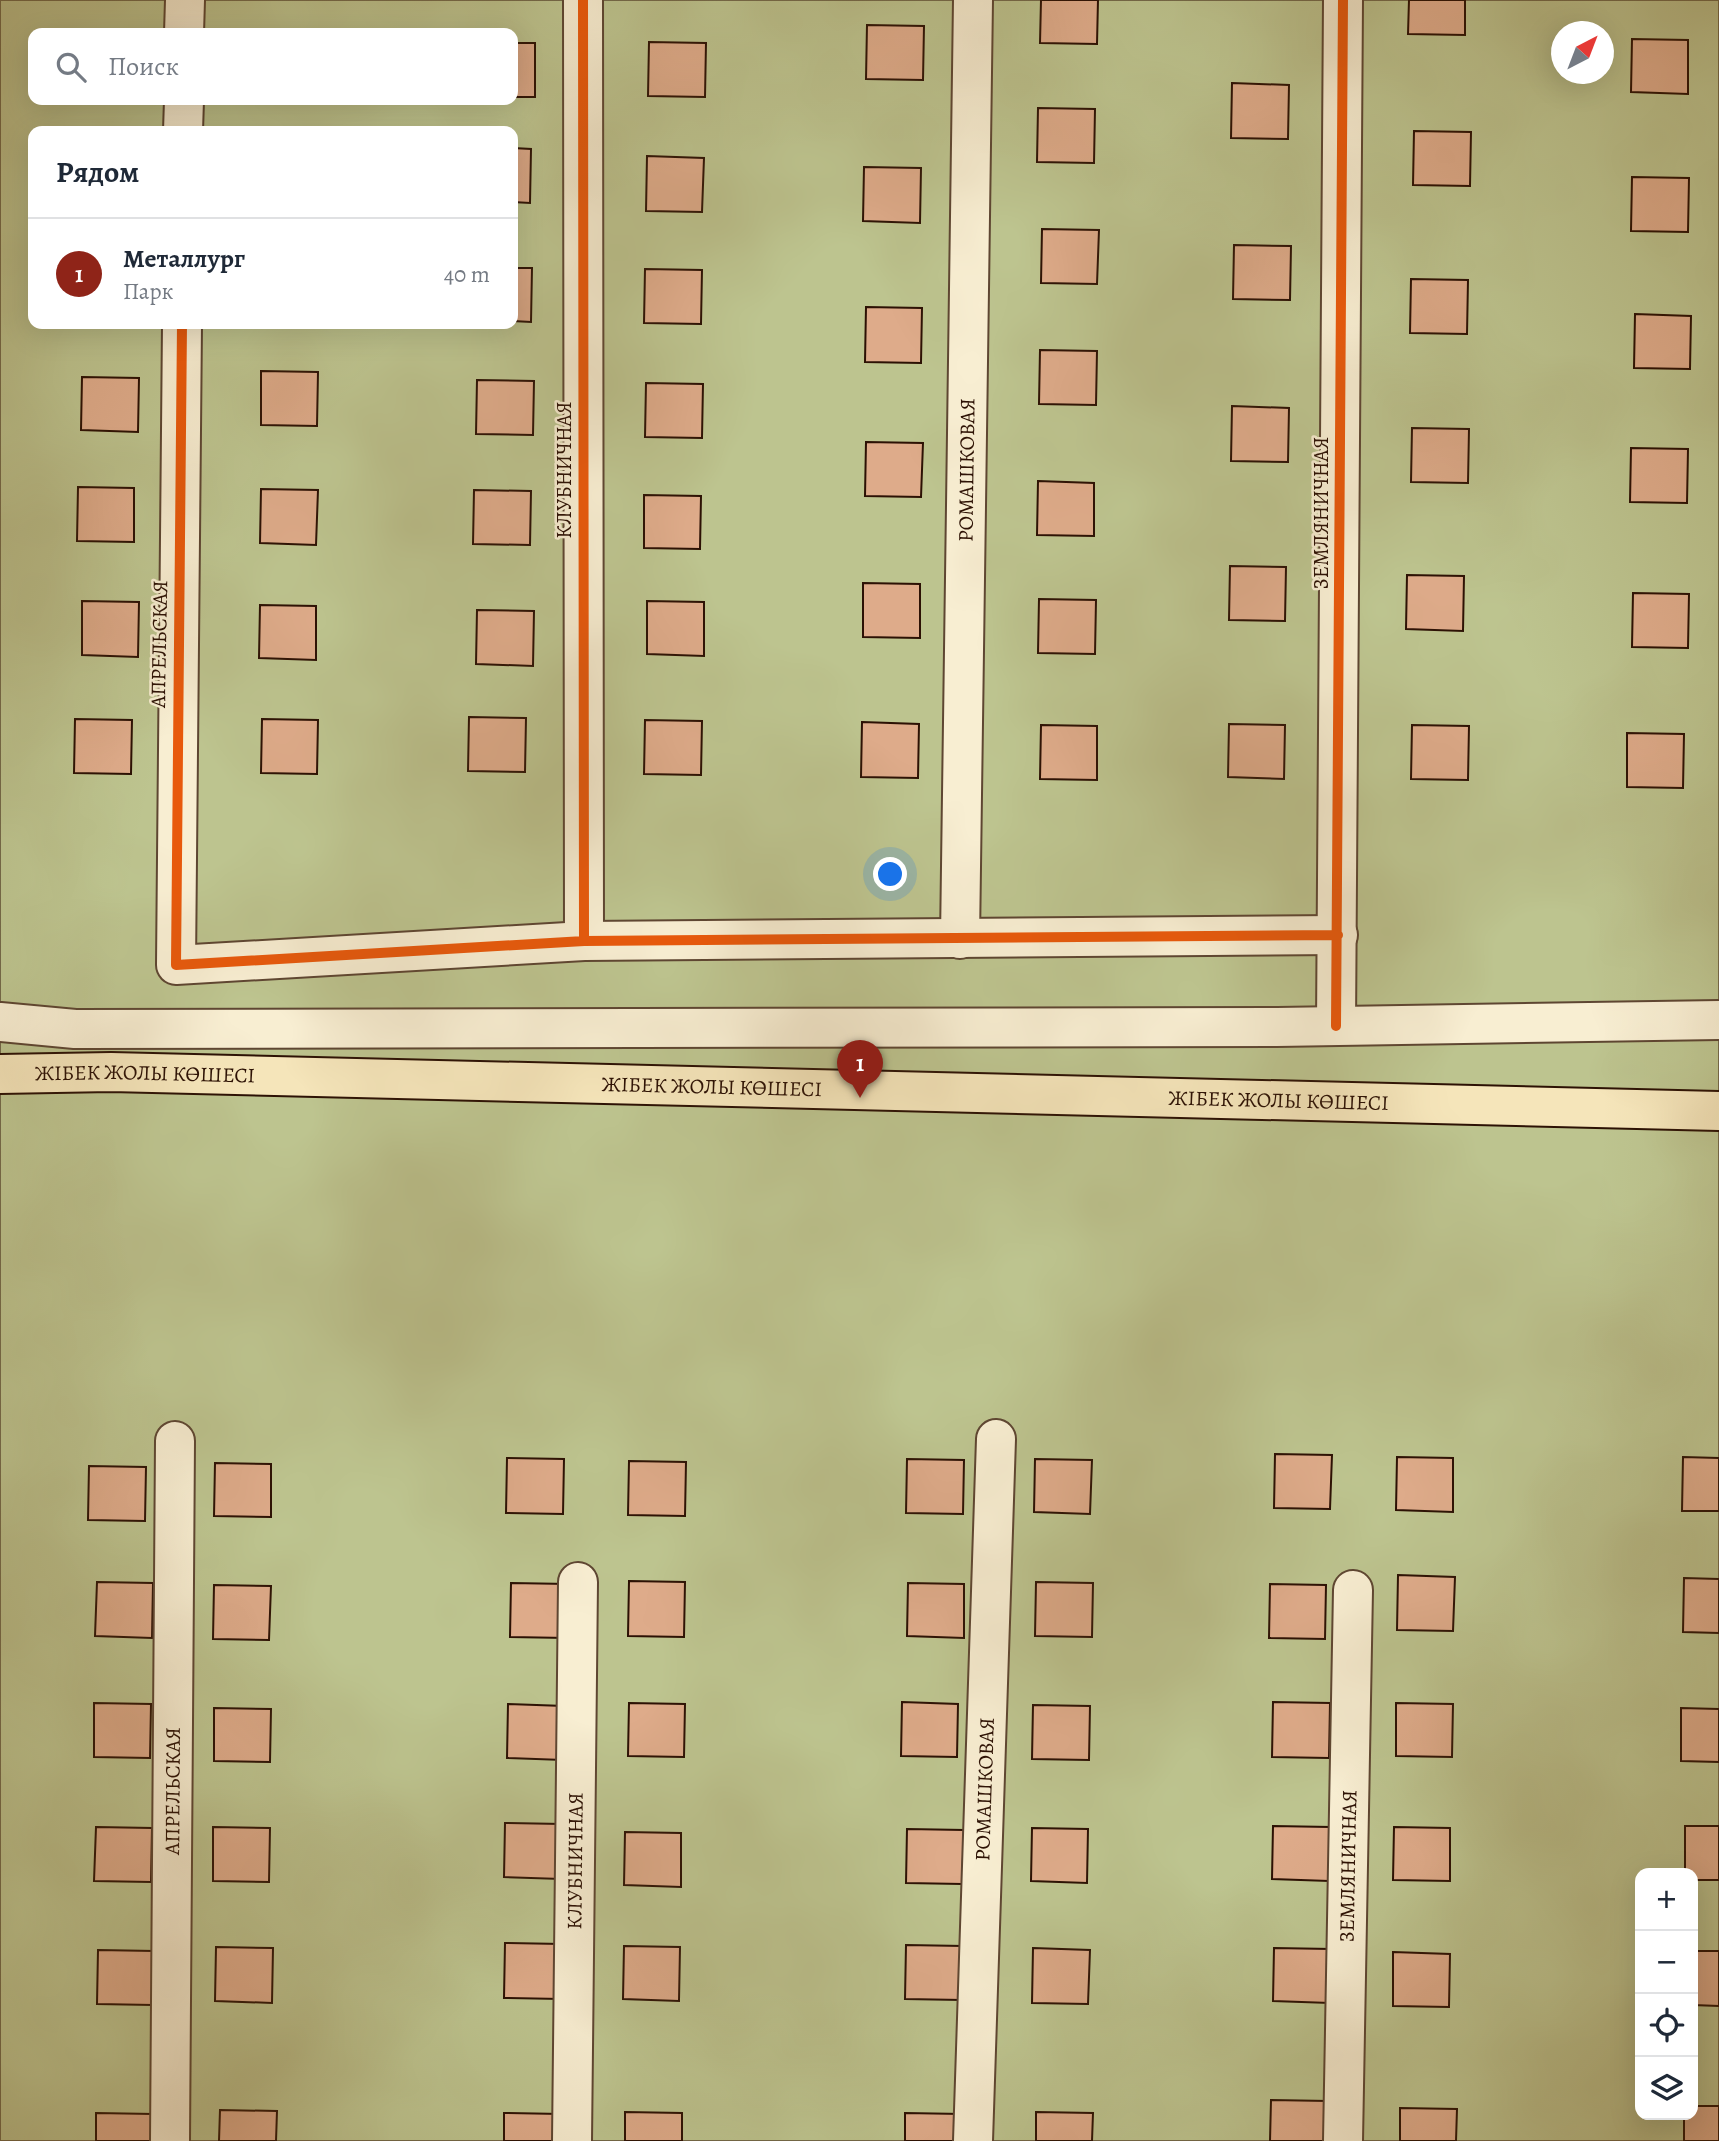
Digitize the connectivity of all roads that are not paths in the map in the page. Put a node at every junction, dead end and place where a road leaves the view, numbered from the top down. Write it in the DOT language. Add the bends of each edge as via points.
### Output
graph roads {
  1 [pos="185,0"];
  2 [pos="583,0"];
  3 [pos="973,0"];
  4 [pos="1343,0"];
  5 [pos="184,28"];
  6 [pos="184,105"];
  7 [pos="183,126"];
  8 [pos="182,329"];
  9 [pos="1338,934"];
  10 [pos="960,939"];
  11 [pos="584,941"];
  12 [pos="1719,1020"];
  13 [pos="0,1022"];
  14 [pos="1336,1026"];
  15 [pos="0,1074"];
  16 [pos="1719,1111"];
  17 [pos="996,1439"];
  18 [pos="175,1441"];
  19 [pos="578,1582"];
  20 [pos="1353,1590"];
  21 [pos="170,2141"];
  22 [pos="572,2141"];
  23 [pos="973,2141"];
  24 [pos="1343,2141"];
  1 -- 5 [label="street"];
  2 -- 11 [label="street, КЛУБНИЧНАЯ"];
  3 -- 10 [label="street, РОМАШКОВАЯ"];
  4 -- 9 [label="street, ЗЕМЛЯНИЧНАЯ"];
  6 -- 7 [label="street"];
  8 -- 11 [label="street, АПРЕЛЬСКАЯ" via="176,965"];
  9 -- 10 [label="street"];
  9 -- 14 [label="street, ЗЕМЛЯНИЧНАЯ"];
  10 -- 11 [label="street"];
  12 -- 14 [label="street"];
  13 -- 14 [label="street" via="75,1029"];
  15 -- 16 [label="highway, ЖІБЕК ЖОЛЫ КӨШЕСІ" via="111,1072"];
  17 -- 23 [label="street, РОМАШКОВАЯ"];
  18 -- 21 [label="street, АПРЕЛЬСКАЯ"];
  19 -- 22 [label="street, КЛУБНИЧНАЯ"];
  20 -- 24 [label="street, ЗЕМЛЯНИЧНАЯ"];
}
